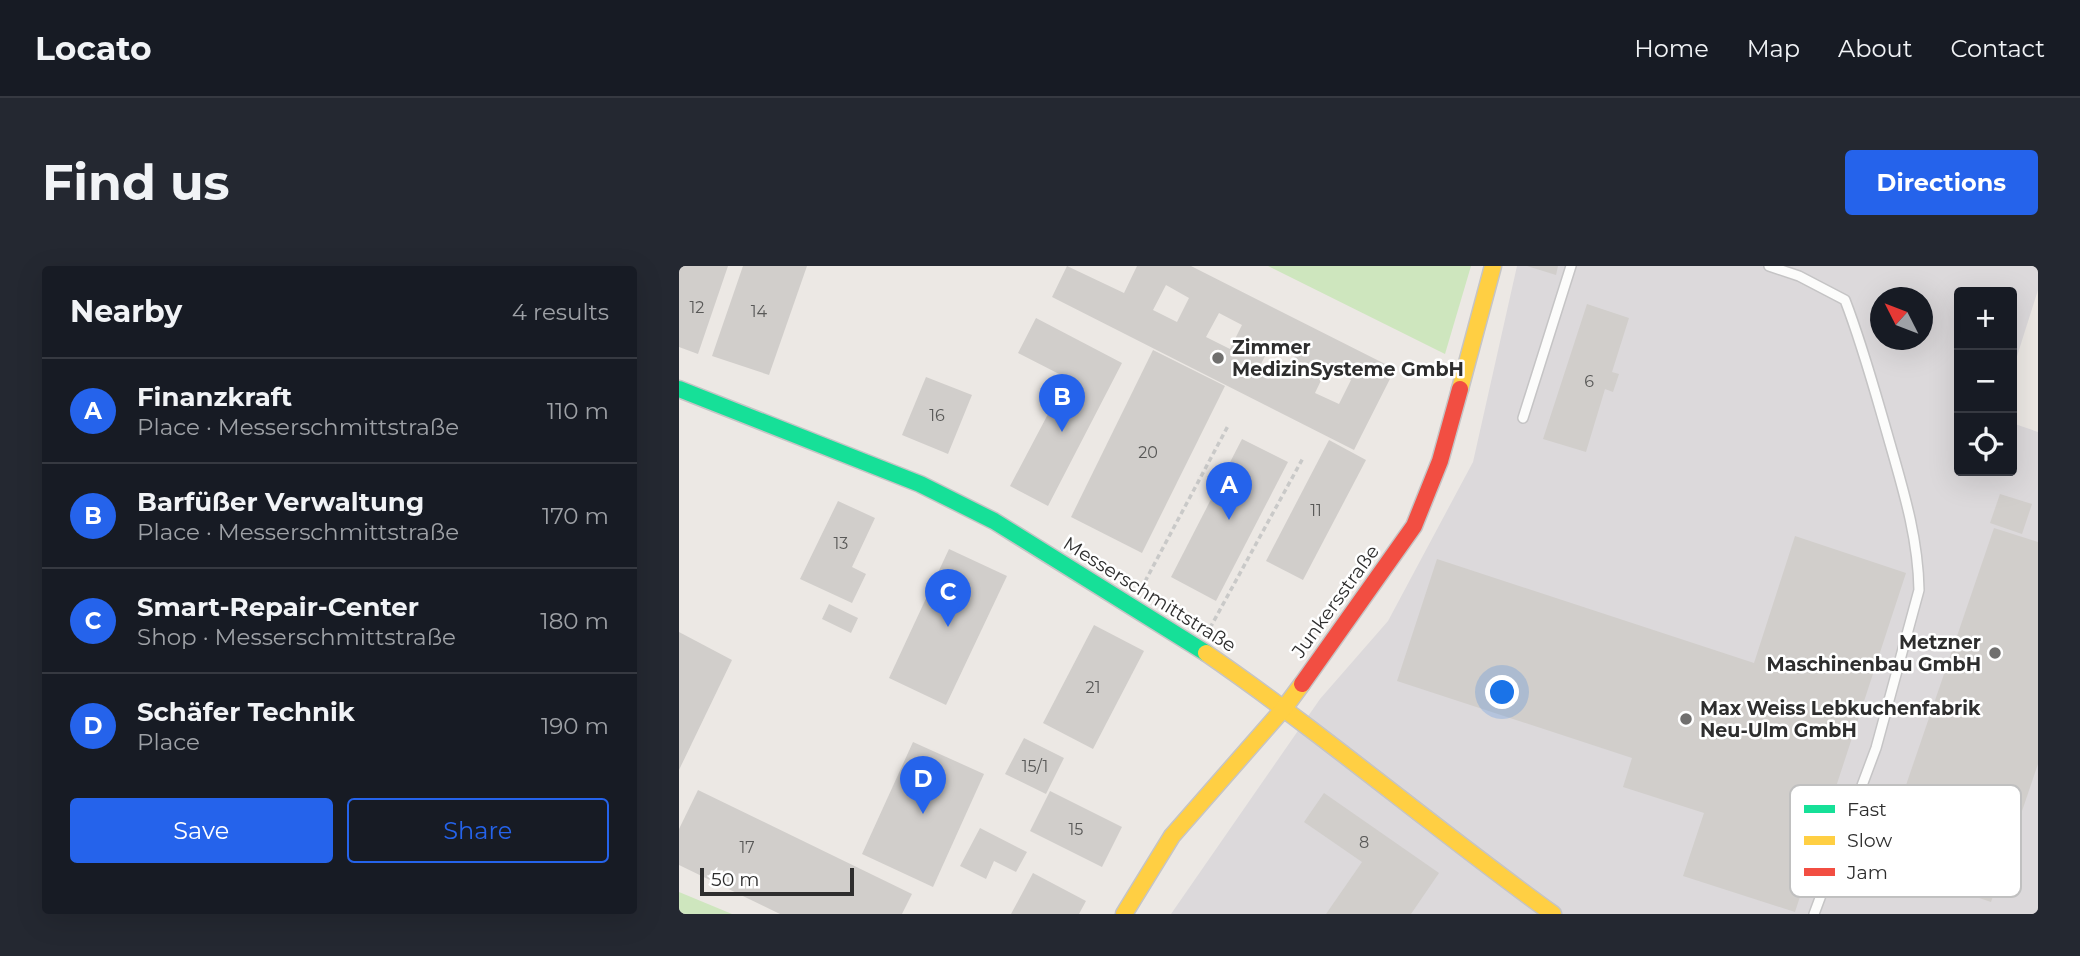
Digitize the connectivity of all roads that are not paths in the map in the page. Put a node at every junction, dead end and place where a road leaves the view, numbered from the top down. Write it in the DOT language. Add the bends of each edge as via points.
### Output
graph roads {
  1 [pos="1493,266"];
  2 [pos="1571,266"];
  3 [pos="1769,266"];
  4 [pos="679,389"];
  5 [pos="1523,418"];
  6 [pos="1285,707"];
  7 [pos="1862,785"];
  8 [pos="1820,897"];
  9 [pos="1124,914"];
  10 [pos="1553,914"];
  11 [pos="1814,914"];
  1 -- 6 [label="street, Junkersstraße" via="1440,461 1414,526"];
  2 -- 5 [label="lane"];
  3 -- 7 [label="lane" via="1845,300 1914,527 1919,590"];
  4 -- 6 [label="street, Messerschmittstraße" via="920,484 994,521"];
  6 -- 9 [label="street, Junkersstraße" via="1172,836"];
  6 -- 10 [label="street, Messerschmittstraße"];
  8 -- 11 [label="lane"];
}
